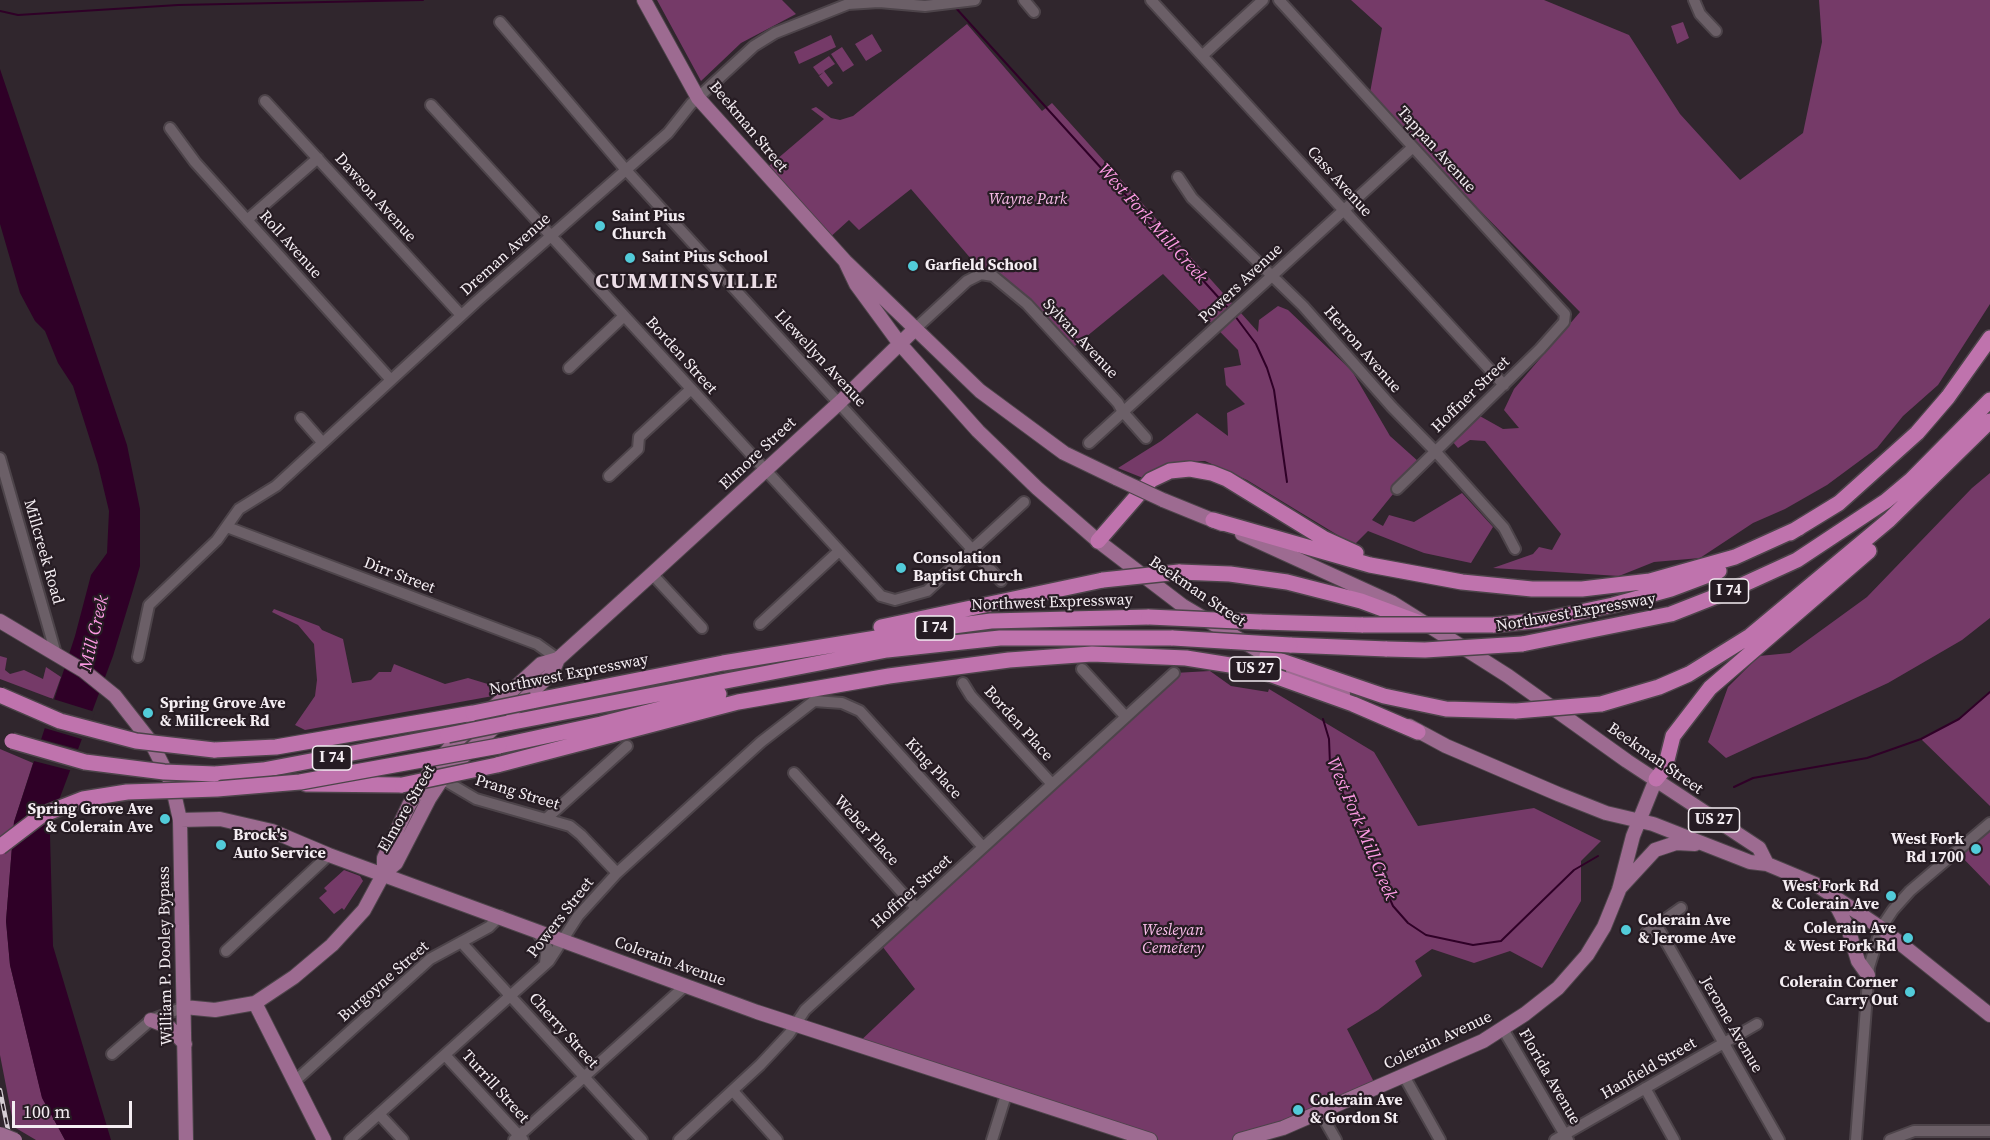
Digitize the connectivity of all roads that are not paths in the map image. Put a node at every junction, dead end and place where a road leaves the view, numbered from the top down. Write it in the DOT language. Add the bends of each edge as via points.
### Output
graph roads {
  1 [pos="644,0"];
  2 [pos="975,0"];
  3 [pos="1024,0"];
  4 [pos="1151,0"];
  5 [pos="1263,0"];
  6 [pos="1279,0"];
  7 [pos="1694,0"];
  8 [pos="1034,12"];
  9 [pos="500,22"];
  10 [pos="1716,31"];
  11 [pos="1203,55"];
  12 [pos="698,98"];
  13 [pos="265,101"];
  14 [pos="431,105"];
  15 [pos="170,128"];
  16 [pos="1413,147"];
  17 [pos="318,158"];
  18 [pos="626,170"];
  19 [pos="1178,177"];
  20 [pos="1344,210"];
  21 [pos="247,220"];
  22 [pos="550,236"];
  23 [pos="845,261"];
  24 [pos="981,274"];
  25 [pos="1272,276"];
  26 [pos="461,315"];
  27 [pos="624,316"];
  28 [pos="1564,322"];
  29 [pos="915,329"];
  30 [pos="1990,338"];
  31 [pos="900,344"];
  32 [pos="569,368"];
  33 [pos="391,380"];
  34 [pos="1504,385"];
  35 [pos="691,389"];
  36 [pos="1990,400"];
  37 [pos="839,403"];
  38 [pos="1123,412"];
  39 [pos="301,418"];
  40 [pos="1990,421"];
  41 [pos="1146,438"];
  42 [pos="322,442"];
  43 [pos="1089,443"];
  44 [pos="1435,451"];
  45 [pos="0,459"];
  46 [pos="765,471"];
  47 [pos="609,476"];
  48 [pos="1397,489"];
  49 [pos="1922,490"];
  50 [pos="1024,502"];
  51 [pos="1213,520"];
  52 [pos="228,527"];
  53 [pos="1799,528"];
  54 [pos="1098,540"];
  55 [pos="973,549"];
  56 [pos="1515,549"];
  57 [pos="839,551"];
  58 [pos="1395,568"];
  59 [pos="652,574"];
  60 [pos="1001,581"];
  61 [pos="0,621"];
  62 [pos="760,624"];
  63 [pos="702,628"];
  64 [pos="1434,629"];
  65 [pos="56,654"];
  66 [pos="1267,656"];
  67 [pos="138,657"];
  68 [pos="558,658"];
  69 [pos="1081,662"];
  70 [pos="723,663"];
  71 [pos="804,666"];
  72 [pos="1174,673"];
  73 [pos="963,682"];
  74 [pos="0,695"];
  75 [pos="860,711"];
  76 [pos="1126,717"];
  77 [pos="668,720"];
  78 [pos="1418,732"];
  79 [pos="6,738"];
  80 [pos="529,739"];
  81 [pos="627,746"];
  82 [pos="794,773"];
  83 [pos="215,774"];
  84 [pos="436,775"];
  85 [pos="1656,779"];
  86 [pos="1052,784"];
  87 [pos="547,818"];
  88 [pos="1639,819"];
  89 [pos="180,820"];
  90 [pos="1990,823"];
  91 [pos="1709,845"];
  92 [pos="0,847"];
  93 [pos="983,847"];
  94 [pos="329,855"];
  95 [pos="1767,864"];
  96 [pos="384,873"];
  97 [pos="617,873"];
  98 [pos="1619,890"];
  99 [pos="1830,893"];
  100 [pos="916,908"];
  101 [pos="1681,908"];
  102 [pos="500,916"];
  103 [pos="1657,926"];
  104 [pos="1881,928"];
  105 [pos="535,929"];
  106 [pos="1646,933"];
  107 [pos="562,940"];
  108 [pos="462,942"];
  109 [pos="226,951"];
  110 [pos="543,967"];
  111 [pos="1868,975"];
  112 [pos="685,986"];
  113 [pos="510,996"];
  114 [pos="255,1003"];
  115 [pos="184,1007"];
  116 [pos="1990,1015"];
  117 [pos="152,1020"];
  118 [pos="1757,1024"];
  119 [pos="794,1025"];
  120 [pos="1503,1029"];
  121 [pos="1725,1043"];
  122 [pos="185,1044"];
  123 [pos="112,1054"];
  124 [pos="445,1055"];
  125 [pos="1404,1076"];
  126 [pos="584,1077"];
  127 [pos="295,1081"];
  128 [pos="1645,1088"];
  129 [pos="733,1091"];
  130 [pos="1006,1095"];
  131 [pos="1320,1112"];
  132 [pos="379,1114"];
  133 [pos="1990,1131"];
  134 [pos="0,1134"];
  135 [pos="1972,1135"];
  136 [pos="1563,1138"];
  137 [pos="519,1139"];
  138 [pos="15,1140"];
  139 [pos="186,1140"];
  140 [pos="324,1140"];
  141 [pos="350,1140"];
  142 [pos="403,1140"];
  143 [pos="642,1140"];
  144 [pos="678,1140"];
  145 [pos="777,1140"];
  146 [pos="993,1140"];
  147 [pos="1150,1140"];
  148 [pos="1240,1140"];
  149 [pos="1336,1140"];
  150 [pos="1440,1140"];
  151 [pos="1674,1140"];
  152 [pos="1779,1140"];
  153 [pos="1856,1140"];
  154 [pos="1890,1140"];
  1 -- 12 [label="main road, Beekman Street"];
  2 -- 12 [label="street, Dreman Avenue" via="925,6 859,2 837,7 764,38"];
  3 -- 8 [label="street"];
  4 -- 11 [label="street, Cass Avenue"];
  5 -- 11 [label="street"];
  6 -- 16 [label="street, Tappan Avenue"];
  7 -- 10 [label="street" via="1700,14"];
  9 -- 18 [label="street, Llewellyn Avenue"];
  11 -- 20 [label="street, Cass Avenue"];
  12 -- 18 [label="street, Dreman Avenue" via="668,133"];
  12 -- 23 [label="main road, Beekman Street"];
  13 -- 17 [label="street, Dawson Avenue"];
  14 -- 22 [label="street, Borden Street"];
  15 -- 21 [label="street, Roll Avenue"];
  16 -- 20 [label="street, Powers Avenue"];
  16 -- 28 [label="street, Tappan Avenue" via="1565,314"];
  17 -- 21 [label="street"];
  17 -- 26 [label="street, Dawson Avenue"];
  18 -- 22 [label="street, Dreman Avenue"];
  18 -- 37 [label="street, Llewellyn Avenue"];
  19 -- 25 [label="street, Herron Avenue" via="1192,198"];
  20 -- 25 [label="street, Powers Avenue"];
  20 -- 34 [label="street, Cass Avenue"];
  21 -- 33 [label="street, Roll Avenue"];
  22 -- 26 [label="street, Dreman Avenue"];
  22 -- 27 [label="street, Borden Street"];
  23 -- 29 [label="main road, Beekman Street"];
  23 -- 31 [label="main road, Beekman Street" via="856,284"];
  24 -- 29 [label="street, Elmore Street" via="967,281"];
  24 -- 38 [label="street, Sylvan Avenue" via="998,278 1022,299"];
  25 -- 38 [label="street, Powers Avenue"];
  25 -- 44 [label="street, Herron Avenue"];
  26 -- 33 [label="street, Dreman Avenue"];
  27 -- 32 [label="street"];
  27 -- 35 [label="street, Borden Street"];
  28 -- 34 [label="street, Hoffner Street"];
  29 -- 31 [label="main road, Elmore Street"];
  29 -- 51 [label="main road, Beekman Street, bridge" via="980,391 1064,453"];
  30 -- 53 [label="highway, Northwest Expressway / I 74" via="1917,433 1839,503"];
  31 -- 37 [label="main road, Elmore Street"];
  31 -- 54 [label="main road, Beekman Street" via="990,443"];
  33 -- 42 [label="street, Dreman Avenue"];
  34 -- 44 [label="street, Hoffner Street"];
  35 -- 46 [label="street, Borden Street"];
  35 -- 47 [label="street" via="639,436 638,449"];
  36 -- 71 [label="highway, Northwest Expressway / I 74, bridge" via="1894,494 1862,519 1797,560 1671,614 1522,644 1425,650 1173,638 1000,638 887,650"];
  37 -- 46 [label="main road, Elmore Street"];
  37 -- 55 [label="street, Llewellyn Avenue"];
  38 -- 41 [label="street, Sylvan Avenue"];
  38 -- 43 [label="street, Powers Avenue"];
  39 -- 42 [label="street"];
  40 -- 49 [label="highway"];
  42 -- 52 [label="street, Dreman Avenue" via="276,486 239,509"];
  44 -- 48 [label="street, Hoffner Street"];
  44 -- 56 [label="street, Herron Avenue" via="1504,528"];
  45 -- 65 [label="street, Millcreek Road"];
  46 -- 57 [label="street, Borden Street"];
  46 -- 59 [label="main road, Elmore Street"];
  49 -- 66 [label="highway, bridge" via="1829,573 1722,656 1659,687 1601,704 1516,711 1446,709 1384,696"];
  49 -- 85 [label="highway" via="1859,561 1710,688 1673,736 1665,768"];
  50 -- 55 [label="street"];
  51 -- 58 [label="highway" via="1329,554"];
  51 -- 64 [label="main road, Beekman Street" via="1391,602"];
  52 -- 67 [label="street, Dreman Avenue" via="149,605"];
  52 -- 68 [label="street, Dirr Street" via="537,644"];
  53 -- 58 [label="highway" via="1713,564 1650,581 1582,589 1495,586"];
  53 -- 70 [label="highway, Northwest Expressway / I 74, bridge" via="1717,572 1671,589 1544,620 1493,625 1363,626 1149,617 991,621"];
  54 -- 58 [label="highway" via="1151,480 1170,471 1201,470 1241,487 1323,538"];
  54 -- 66 [label="main road, Beekman Street" via="1183,606"];
  55 -- 57 [label="street, Borden Street" via="927,591 886,600"];
  55 -- 60 [label="street, Llewellyn Avenue"];
  57 -- 62 [label="street"];
  59 -- 63 [label="street"];
  59 -- 68 [label="main road, Elmore Street"];
  61 -- 65 [label="main road, William P. Dooley Bypass"];
  64 -- 70 [label="highway, US 27, bridge" via="1361,601 1287,582 1179,572 1103,580"];
  64 -- 85 [label="main road, Beekman Street / US 27"];
  65 -- 89 [label="main road, William P. Dooley Bypass" via="98,681 128,709 168,774"];
  66 -- 78 [label="main road, Beekman Street"];
  68 -- 84 [label="main road, Elmore Street" via="552,673"];
  69 -- 76 [label="street"];
  69 -- 77 [label="highway" via="1009,660 889,675 738,702"];
  69 -- 78 [label="highway, US 27" via="1186,658 1255,669"];
  70 -- 74 [label="highway, Northwest Expressway / I 74, bridge" via="276,747 214,750 136,741 60,721"];
  71 -- 80 [label="highway" via="748,686"];
  71 -- 83 [label="highway, Northwest Expressway / I 74, bridge" via="263,770"];
  72 -- 76 [label="street, Hoffner Street"];
  73 -- 86 [label="street, Borden Place" via="971,696"];
  75 -- 93 [label="street, King Place"];
  75 -- 97 [label="street, Powers Street" via="830,701 806,704"];
  76 -- 86 [label="street, Hoffner Street"];
  77 -- 80 [label="highway"];
  77 -- 83 [label="highway, bridge" via="402,786 240,782"];
  78 -- 88 [label="main road, Beekman Street / US 27" via="1606,813"];
  79 -- 83 [label="highway, Northwest Expressway / I 74, bridge" via="85,762"];
  80 -- 92 [label="highway, bridge" via="300,782 127,792 83,799 42,815"];
  81 -- 87 [label="street"];
  82 -- 100 [label="street, Weber Place"];
  84 -- 87 [label="street, Prang Street" via="476,799"];
  84 -- 96 [label="main road, Elmore Street" via="396,864"];
  85 -- 88 [label="main road, Colerain Avenue"];
  85 -- 95 [label="main road, Beekman Street / US 27" via="1759,848"];
  86 -- 93 [label="street, Hoffner Street"];
  87 -- 97 [label="street, Prang Street" via="578,831"];
  88 -- 91 [label="main road, Beekman Street / US 27"];
  88 -- 98 [label="main road, Colerain Avenue"];
  89 -- 94 [label="main road, Colerain Avenue" via="220,819 254,826"];
  89 -- 115 [label="main road, William P. Dooley Bypass"];
  90 -- 104 [label="street" via="1910,891"];
  91 -- 95 [label="main road, Beekman Street / US 27" via="1750,862"];
  91 -- 98 [label="main road" via="1665,846 1649,855"];
  93 -- 100 [label="street, Hoffner Street"];
  94 -- 96 [label="main road, Colerain Avenue"];
  94 -- 109 [label="street"];
  95 -- 99 [label="main road, US 27"];
  96 -- 102 [label="main road, Colerain Avenue"];
  96 -- 114 [label="main road, Elmore Street" via="364,910 347,930 294,977"];
  97 -- 107 [label="street, Powers Street"];
  98 -- 120 [label="main road, Colerain Avenue" via="1604,927 1581,964 1540,1004"];
  99 -- 104 [label="main road, US 27"];
  99 -- 111 [label="main road" via="1848,928 1858,961"];
  100 -- 119 [label="street, Hoffner Street" via="805,1010"];
  101 -- 103 [label="street"];
  102 -- 105 [label="main road, Colerain Avenue"];
  102 -- 108 [label="street, Burgoyne Street"];
  103 -- 106 [label="street"];
  103 -- 121 [label="street, Jerome Avenue"];
  104 -- 111 [label="street"];
  104 -- 116 [label="main road, US 27"];
  105 -- 107 [label="main road, Colerain Avenue"];
  105 -- 110 [label="street" via="548,950"];
  107 -- 110 [label="street, Powers Street"];
  107 -- 112 [label="main road, Colerain Avenue"];
  108 -- 113 [label="street, Cherry Street"];
  108 -- 127 [label="street, Burgoyne Street" via="427,961"];
  110 -- 113 [label="street, Powers Street"];
  111 -- 153 [label="street"];
  112 -- 119 [label="main road, Colerain Avenue"];
  112 -- 126 [label="street"];
  113 -- 124 [label="street, Powers Street"];
  113 -- 126 [label="street, Cherry Street"];
  114 -- 115 [label="main road, Elmore Street" via="215,1010"];
  114 -- 127 [label="main road"];
  115 -- 117 [label="street"];
  115 -- 122 [label="main road, William P. Dooley Bypass"];
  117 -- 122 [label="main road" via="169,1027"];
  117 -- 123 [label="street"];
  118 -- 121 [label="street, Hanfield Street"];
  119 -- 129 [label="street, Hoffner Street"];
  119 -- 130 [label="main road, Colerain Avenue"];
  120 -- 125 [label="main road, Colerain Avenue"];
  120 -- 136 [label="street, Florida Avenue"];
  121 -- 128 [label="street, Hanfield Street"];
  121 -- 152 [label="street, Jerome Avenue"];
  122 -- 139 [label="main road, William P. Dooley Bypass"];
  124 -- 132 [label="street, Powers Street"];
  124 -- 137 [label="street, Turrill Street"];
  125 -- 131 [label="main road, Colerain Avenue"];
  125 -- 150 [label="street"];
  126 -- 137 [label="street"];
  126 -- 143 [label="street, Cherry Street"];
  127 -- 140 [label="main road"];
  128 -- 136 [label="street, Hanfield Street"];
  128 -- 151 [label="street"];
  129 -- 144 [label="street, Hoffner Street"];
  129 -- 145 [label="street"];
  130 -- 146 [label="street"];
  130 -- 147 [label="main road, Colerain Avenue"];
  131 -- 148 [label="main road, Colerain Avenue"];
  131 -- 149 [label="street"];
  132 -- 141 [label="street, Powers Street"];
  132 -- 142 [label="street"];
  133 -- 135 [label="street"];
  134 -- 138 [label="main road, bridge"];
  135 -- 154 [label="street" via="1914,1131"];
}
